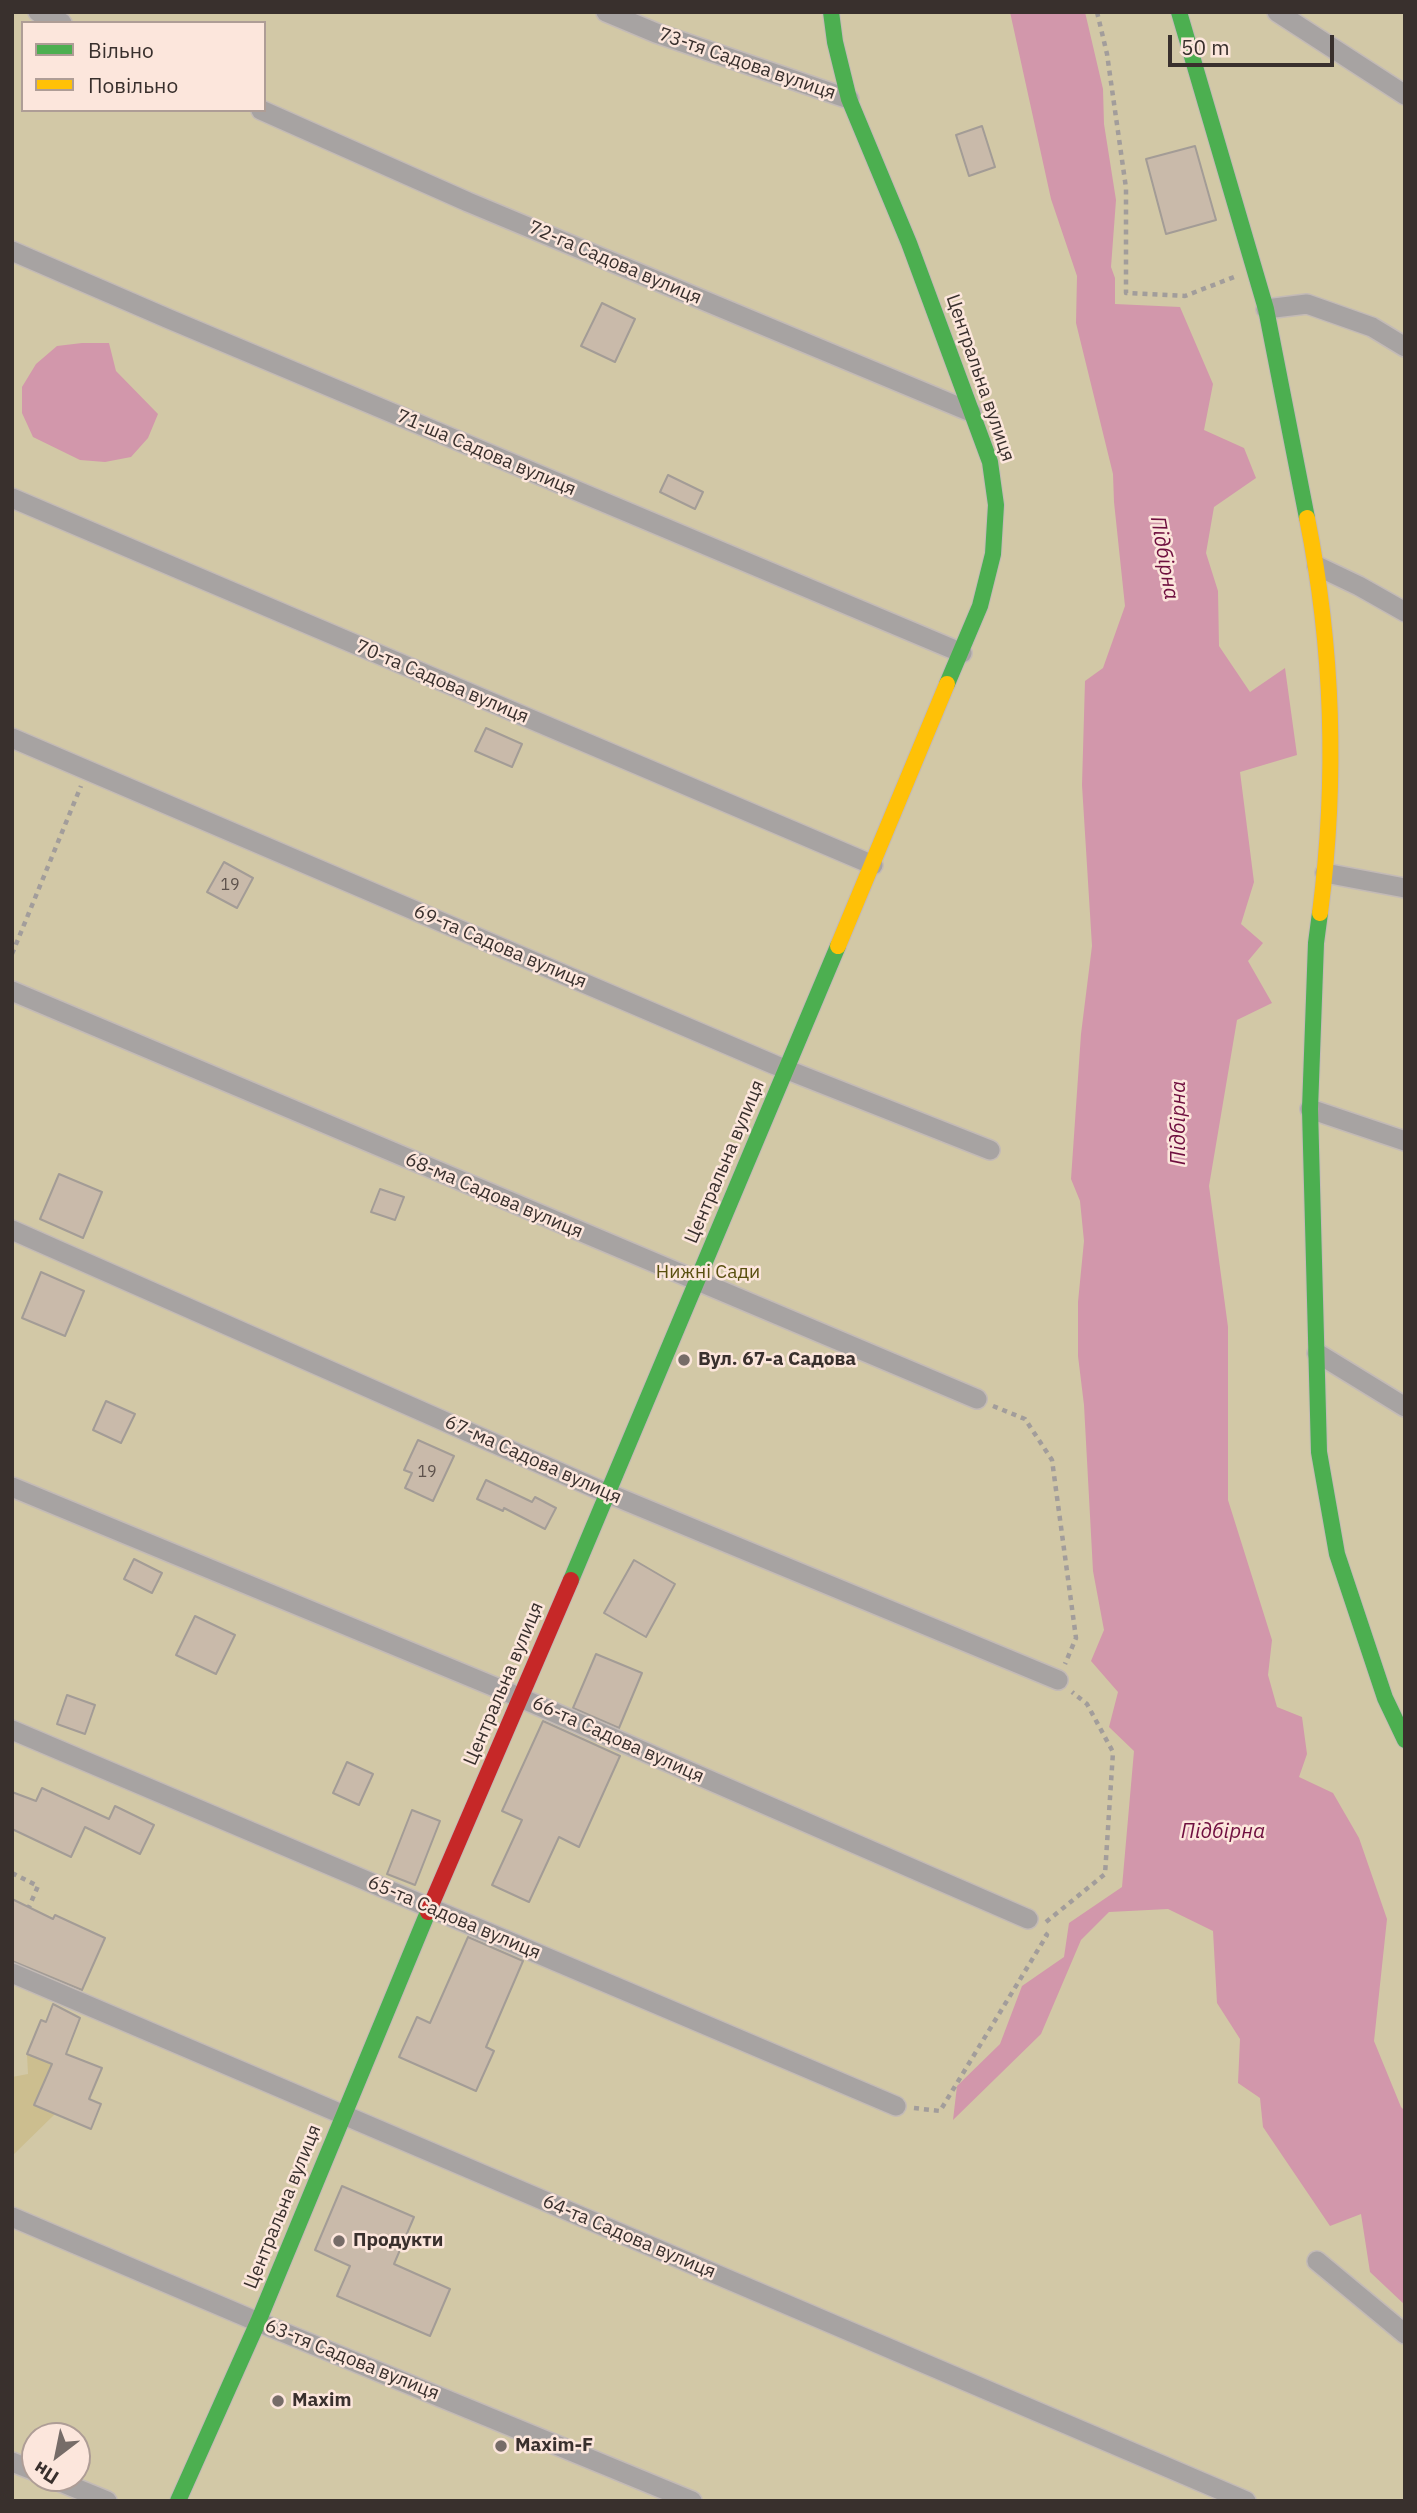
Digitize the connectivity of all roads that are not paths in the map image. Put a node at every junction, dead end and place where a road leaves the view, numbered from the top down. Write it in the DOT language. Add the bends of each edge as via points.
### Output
graph roads {
  1 [pos="38,12"];
  2 [pos="606,12"];
  3 [pos="831,12"];
  4 [pos="1179,12"];
  5 [pos="1277,12"];
  6 [pos="58,21"];
  7 [pos="1405,95"];
  8 [pos="849,99"];
  9 [pos="266,112"];
  10 [pos="12,251"];
  11 [pos="1266,309"];
  12 [pos="1405,347"];
  13 [pos="971,412"];
  14 [pos="12,498"];
  15 [pos="1317,566"];
  16 [pos="1405,612"];
  17 [pos="962,653"];
  18 [pos="12,738"];
  19 [pos="873,865"];
  20 [pos="1325,873"];
  21 [pos="1405,888"];
  22 [pos="12,991"];
  23 [pos="786,1070"];
  24 [pos="1310,1109"];
  25 [pos="1405,1141"];
  26 [pos="990,1150"];
  27 [pos="12,1230"];
  28 [pos="698,1283"];
  29 [pos="1318,1353"];
  30 [pos="977,1399"];
  31 [pos="1405,1407"];
  32 [pos="12,1487"];
  33 [pos="608,1494"];
  34 [pos="1058,1680"];
  35 [pos="521,1698"];
  36 [pos="1395,1699"];
  37 [pos="12,1730"];
  38 [pos="1405,1740"];
  39 [pos="430,1908"];
  40 [pos="1028,1919"];
  41 [pos="12,1973"];
  42 [pos="896,2106"];
  43 [pos="344,2115"];
  44 [pos="12,2217"];
  45 [pos="1317,2261"];
  46 [pos="258,2322"];
  47 [pos="1405,2334"];
  48 [pos="85,2492"];
  49 [pos="107,2501"];
  50 [pos="178,2501"];
  51 [pos="692,2501"];
  52 [pos="1246,2501"];
  1 -- 6 [label="street"];
  2 -- 8 [label="street, 73-тя Садова вулиця"];
  3 -- 8 [label="street, Центральна вулиця"];
  4 -- 11 [label="street"];
  5 -- 7 [label="street"];
  8 -- 13 [label="street, Центральна вулиця" via="909,243"];
  9 -- 13 [label="street, 72-га Садова вулиця"];
  10 -- 17 [label="street, 71-ша Садова вулиця"];
  11 -- 12 [label="street" via="1307,304 1372,327"];
  11 -- 15 [label="street"];
  13 -- 17 [label="street, Центральна вулиця" via="990,462 996,505 992,554 980,606"];
  14 -- 19 [label="street, 70-та Садова вулиця"];
  15 -- 16 [label="street"];
  15 -- 20 [label="street" via="1331,719"];
  17 -- 19 [label="street, Центральна вулиця"];
  18 -- 23 [label="street, 69-та Садова вулиця"];
  19 -- 23 [label="street, Центральна вулиця"];
  20 -- 21 [label="street"];
  20 -- 24 [label="street" via="1316,943"];
  22 -- 28 [label="street, 68-ма Садова вулиця"];
  23 -- 26 [label="street, 69-та Садова вулиця"];
  23 -- 28 [label="street, Центральна вулиця"];
  24 -- 25 [label="street"];
  24 -- 29 [label="street"];
  27 -- 33 [label="street, 67-ма Садова вулиця"];
  28 -- 30 [label="street, 68-ма Садова вулиця"];
  28 -- 33 [label="street, Центральна вулиця"];
  29 -- 31 [label="street"];
  29 -- 36 [label="street" via="1319,1451 1337,1554"];
  32 -- 35 [label="street, 66-та Садова вулиця"];
  33 -- 34 [label="street, 67-ма Садова вулиця"];
  33 -- 35 [label="street, Центральна вулиця"];
  35 -- 39 [label="street, Центральна вулиця"];
  35 -- 40 [label="street, 66-та Садова вулиця"];
  36 -- 38 [label="street"];
  37 -- 39 [label="street, 65-та Садова вулиця"];
  39 -- 42 [label="street, 65-та Садова вулиця"];
  39 -- 43 [label="street, Центральна вулиця"];
  41 -- 43 [label="street, 64-та Садова вулиця"];
  43 -- 46 [label="street, Центральна вулиця"];
  43 -- 52 [label="street, 64-та Садова вулиця"];
  44 -- 46 [label="street, 63-тя Садова вулиця"];
  45 -- 47 [label="street"];
  46 -- 50 [label="street, Центральна вулиця"];
  46 -- 51 [label="street, 63-тя Садова вулиця"];
  48 -- 49 [label="street"];
}
